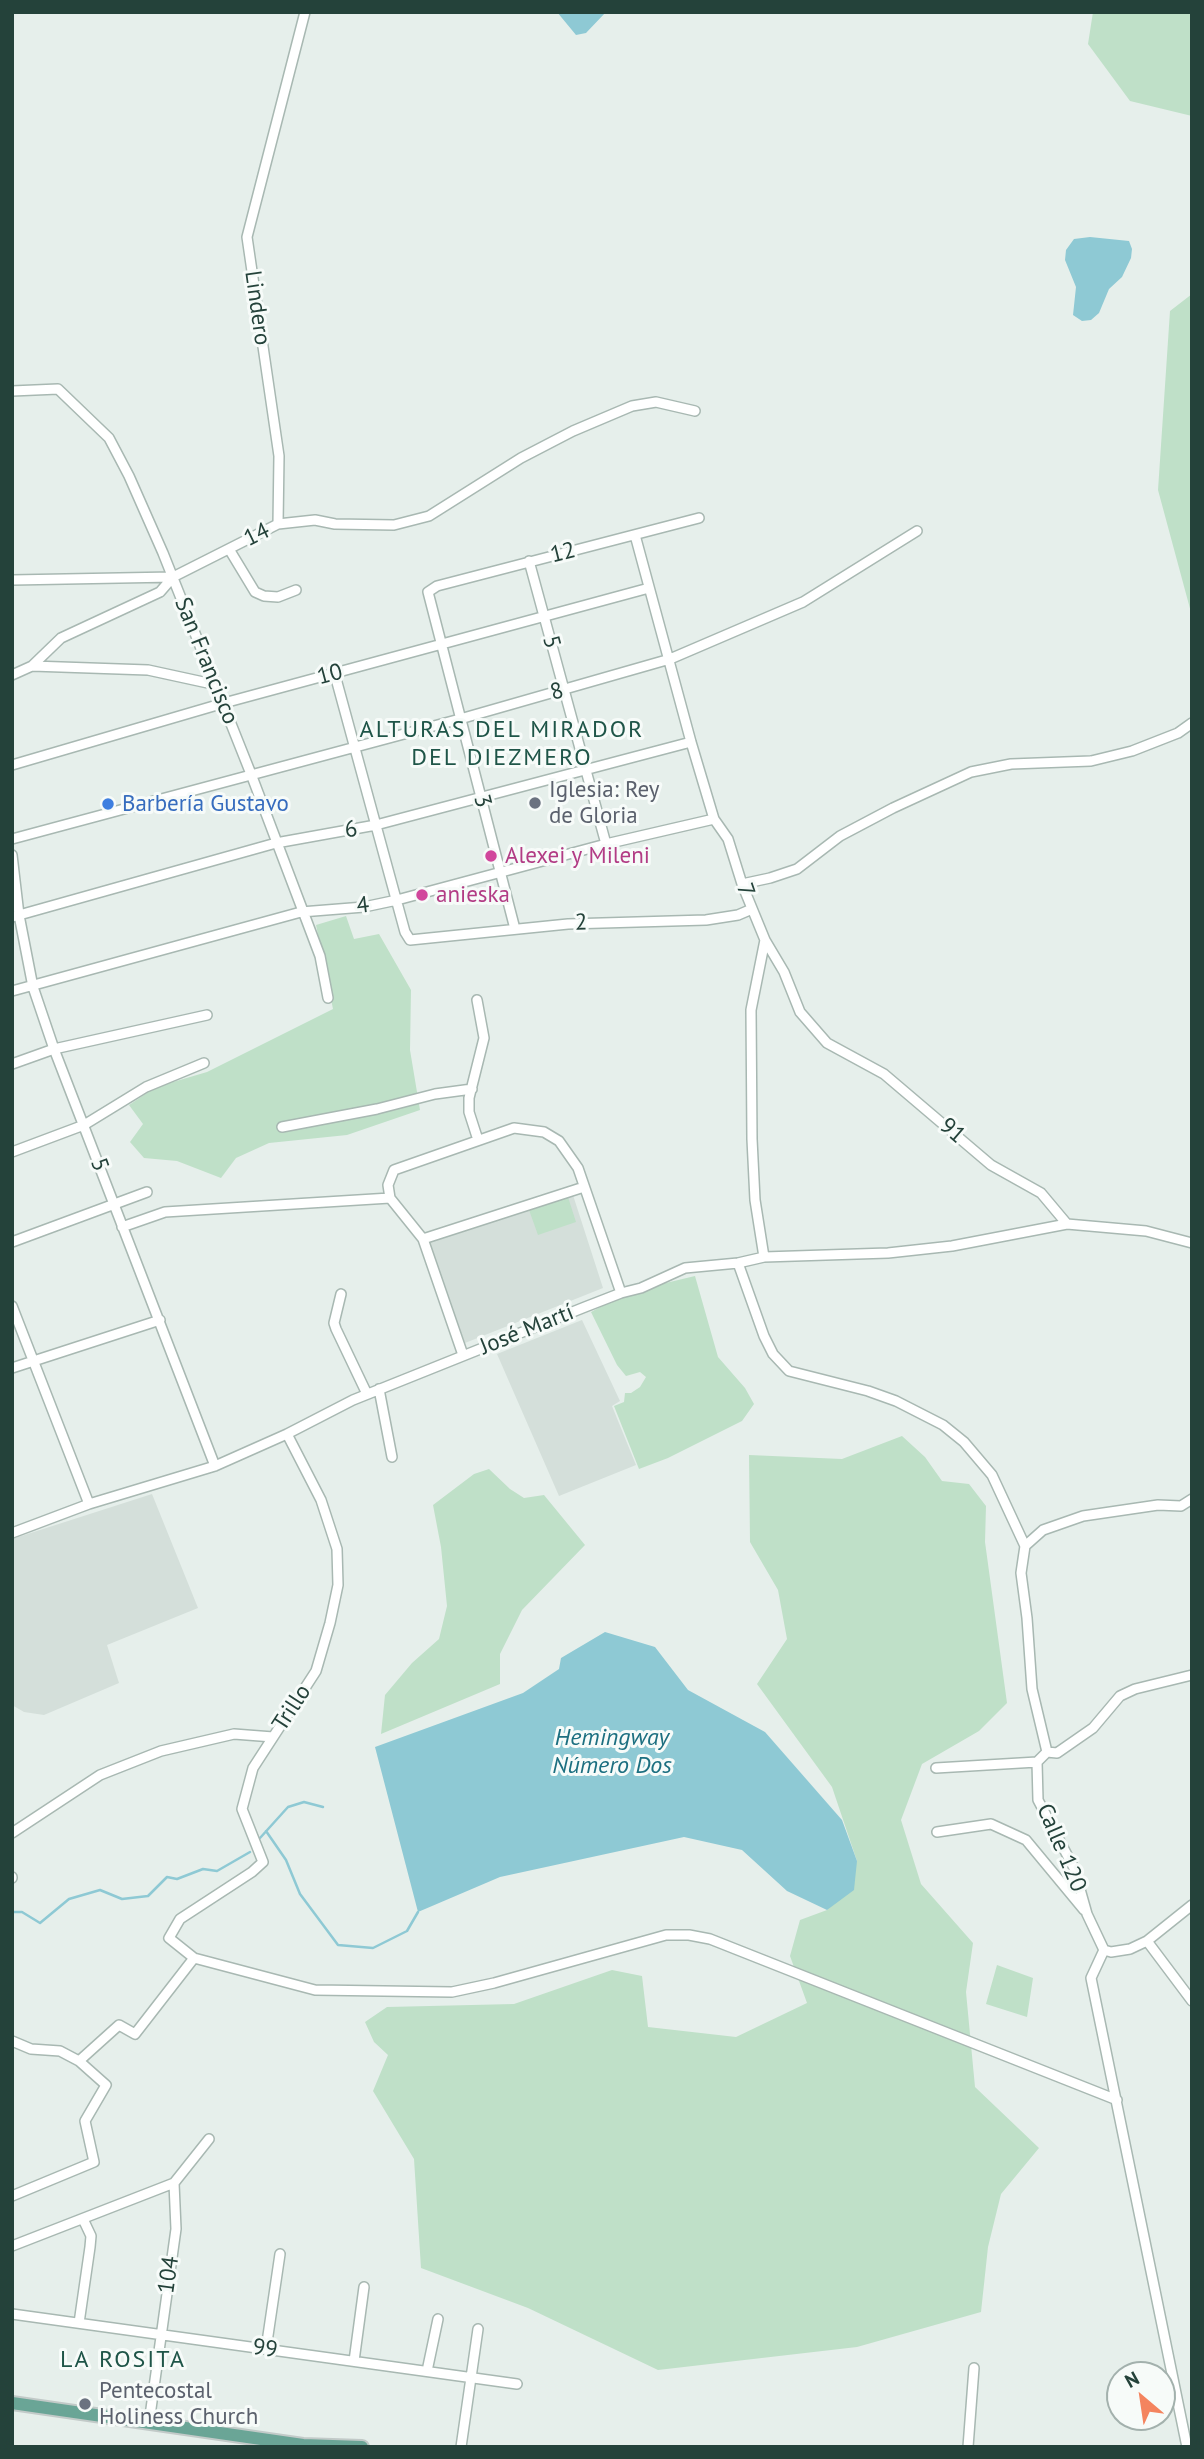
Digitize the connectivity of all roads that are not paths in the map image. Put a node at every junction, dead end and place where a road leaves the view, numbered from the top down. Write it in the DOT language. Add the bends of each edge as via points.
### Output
graph roads {
  1 [pos="305,12"];
  2 [pos="12,391"];
  3 [pos="695,411"];
  4 [pos="699,518"];
  5 [pos="278,524"];
  6 [pos="917,531"];
  7 [pos="635,535"];
  8 [pos="229,549"];
  9 [pos="529,561"];
  10 [pos="173,577"];
  11 [pos="12,580"];
  12 [pos="649,588"];
  13 [pos="296,590"];
  14 [pos="428,592"];
  15 [pos="544,617"];
  16 [pos="440,645"];
  17 [pos="670,659"];
  18 [pos="32,666"];
  19 [pos="335,674"];
  20 [pos="12,675"];
  21 [pos="217,685"];
  22 [pos="564,690"];
  23 [pos="224,703"];
  24 [pos="460,719"];
  25 [pos="1192,723"];
  26 [pos="691,742"];
  27 [pos="355,747"];
  28 [pos="12,765"];
  29 [pos="586,769"];
  30 [pos="251,774"];
  31 [pos="481,797"];
  32 [pos="714,819"];
  33 [pos="376,825"];
  34 [pos="12,839"];
  35 [pos="276,843"];
  36 [pos="606,844"];
  37 [pos="12,855"];
  38 [pos="500,872"];
  39 [pos="742,884"];
  40 [pos="397,901"];
  41 [pos="752,909"];
  42 [pos="302,912"];
  43 [pos="15,916"];
  44 [pos="515,929"];
  45 [pos="765,940"];
  46 [pos="33,987"];
  47 [pos="12,991"];
  48 [pos="328,998"];
  49 [pos="477,1000"];
  50 [pos="207,1015"];
  51 [pos="54,1049"];
  52 [pos="204,1063"];
  53 [pos="12,1064"];
  54 [pos="472,1088"];
  55 [pos="84,1125"];
  56 [pos="282,1127"];
  57 [pos="478,1140"];
  58 [pos="12,1152"];
  59 [pos="584,1186"];
  60 [pos="147,1192"];
  61 [pos="390,1198"];
  62 [pos="113,1204"];
  63 [pos="1067,1224"];
  64 [pos="122,1227"];
  65 [pos="424,1239"];
  66 [pos="12,1241"];
  67 [pos="1192,1242"];
  68 [pos="764,1257"];
  69 [pos="738,1264"];
  70 [pos="621,1293"];
  71 [pos="341,1294"];
  72 [pos="12,1306"];
  73 [pos="160,1320"];
  74 [pos="463,1355"];
  75 [pos="34,1360"];
  76 [pos="12,1368"];
  77 [pos="379,1389"];
  78 [pos="367,1394"];
  79 [pos="287,1434"];
  80 [pos="392,1457"];
  81 [pos="215,1466"];
  82 [pos="1192,1499"];
  83 [pos="89,1504"];
  84 [pos="12,1533"];
  85 [pos="1025,1546"];
  86 [pos="1192,1675"];
  87 [pos="273,1737"];
  88 [pos="1047,1752"];
  89 [pos="1037,1762"];
  90 [pos="936,1768"];
  91 [pos="937,1832"];
  92 [pos="12,1833"];
  93 [pos="1192,1905"];
  94 [pos="1087,1914"];
  95 [pos="1147,1941"];
  96 [pos="1104,1950"];
  97 [pos="194,1958"];
  98 [pos="1192,1980"];
  99 [pos="1181,1984"];
  100 [pos="1192,2001"];
  101 [pos="12,2041"];
  102 [pos="79,2061"];
  103 [pos="1116,2100"];
  104 [pos="209,2139"];
  105 [pos="174,2183"];
  106 [pos="12,2196"];
  107 [pos="83,2219"];
  108 [pos="12,2246"];
  109 [pos="280,2254"];
  110 [pos="364,2287"];
  111 [pos="12,2314"];
  112 [pos="439,2319"];
  113 [pos="79,2323"];
  114 [pos="478,2329"];
  115 [pos="161,2335"];
  116 [pos="266,2349"];
  117 [pos="354,2361"];
  118 [pos="974,2368"];
  119 [pos="427,2371"];
  120 [pos="471,2376"];
  121 [pos="517,2384"];
  122 [pos="12,2403"];
  123 [pos="149,2423"];
  124 [pos="362,2447"];
  125 [pos="461,2447"];
  126 [pos="968,2447"];
  127 [pos="1187,2447"];
  1 -- 5 [label="street, Lindero" via="247,237 279,456"];
  2 -- 10 [label="street, San Francisco" via="58,389 109,438"];
  3 -- 5 [label="street, 14" via="656,402 632,406 521,458 429,516 394,525 315,520"];
  4 -- 7 [label="street, 12"];
  5 -- 8 [label="street, 14"];
  6 -- 17 [label="street, 8" via="803,602"];
  7 -- 9 [label="street, 12"];
  7 -- 12 [label="street, 7"];
  8 -- 10 [label="street, 14"];
  8 -- 13 [label="street" via="255,592 278,597"];
  9 -- 14 [label="street, 12"];
  9 -- 15 [label="street, 5"];
  10 -- 11 [label="street"];
  10 -- 18 [label="street, 14" via="160,592 61,638"];
  10 -- 21 [label="street, San Francisco"];
  12 -- 15 [label="street, 10"];
  12 -- 17 [label="street, 7"];
  14 -- 16 [label="street, 3"];
  15 -- 16 [label="street, 10"];
  15 -- 22 [label="street, 5"];
  16 -- 19 [label="street, 10"];
  16 -- 24 [label="street, 3"];
  17 -- 22 [label="street, 8"];
  17 -- 26 [label="street, 7"];
  18 -- 20 [label="street, 14"];
  18 -- 21 [label="street" via="148,670"];
  19 -- 23 [label="street, 10"];
  19 -- 27 [label="street"];
  21 -- 23 [label="street, San Francisco"];
  22 -- 24 [label="street, 8"];
  22 -- 29 [label="street, 5"];
  23 -- 28 [label="street, 10"];
  23 -- 30 [label="street, San Francisco"];
  24 -- 27 [label="street, 8"];
  24 -- 31 [label="street, 3"];
  25 -- 39 [label="street" via="1132,751 1091,761 1011,764 971,772 840,836 797,869"];
  26 -- 29 [label="street, 6"];
  26 -- 32 [label="street, 7"];
  27 -- 30 [label="street, 8"];
  27 -- 33 [label="street"];
  29 -- 31 [label="street, 6"];
  29 -- 36 [label="street, 5"];
  30 -- 34 [label="street, 8"];
  30 -- 35 [label="street, San Francisco"];
  31 -- 33 [label="street, 6"];
  31 -- 38 [label="street, 3"];
  32 -- 36 [label="street, 4"];
  32 -- 39 [label="street, 7" via="728,839"];
  33 -- 35 [label="street, 6"];
  33 -- 40 [label="street"];
  35 -- 42 [label="street, San Francisco"];
  35 -- 43 [label="street, 6"];
  36 -- 38 [label="street, 4"];
  37 -- 43 [label="street, 5"];
  38 -- 40 [label="street, 4"];
  38 -- 44 [label="street, 3"];
  39 -- 41 [label="street, 7"];
  40 -- 42 [label="street, 4"];
  40 -- 44 [label="street, 2" via="410,940"];
  41 -- 44 [label="street, 2" via="706,920"];
  41 -- 45 [label="street, 7"];
  42 -- 46 [label="street, 4"];
  42 -- 48 [label="street, San Francisco" via="320,956"];
  43 -- 46 [label="street, 5"];
  45 -- 63 [label="street, 91" via="800,1012 827,1042 884,1074 991,1165 1041,1193"];
  45 -- 68 [label="street" via="751,1010 755,1200"];
  46 -- 47 [label="street, 4"];
  46 -- 51 [label="street, 5"];
  49 -- 54 [label="street" via="484,1038"];
  50 -- 51 [label="street"];
  51 -- 53 [label="street"];
  51 -- 55 [label="street, 5"];
  52 -- 55 [label="street" via="146,1087"];
  54 -- 56 [label="street"];
  54 -- 57 [label="street" via="469,1111"];
  55 -- 58 [label="street"];
  55 -- 62 [label="street, 5"];
  57 -- 59 [label="street" via="514,1128 544,1132 559,1141"];
  57 -- 61 [label="street" via="394,1170 388,1185"];
  59 -- 65 [label="street"];
  59 -- 70 [label="street"];
  60 -- 62 [label="street"];
  61 -- 64 [label="street" via="165,1212"];
  61 -- 65 [label="street"];
  62 -- 64 [label="street, 5"];
  62 -- 66 [label="street"];
  63 -- 67 [label="street" via="1146,1231"];
  63 -- 68 [label="street, José Martí" via="953,1246"];
  64 -- 73 [label="street, 5"];
  65 -- 74 [label="street"];
  68 -- 69 [label="street, José Martí"];
  69 -- 70 [label="street, José Martí" via="685,1268"];
  69 -- 85 [label="street" via="772,1354 789,1371 896,1401 943,1425 992,1475"];
  70 -- 74 [label="street, José Martí"];
  71 -- 78 [label="street" via="335,1329"];
  72 -- 75 [label="street"];
  73 -- 75 [label="street"];
  73 -- 81 [label="street, 5"];
  74 -- 77 [label="street, José Martí"];
  75 -- 76 [label="street"];
  75 -- 83 [label="street"];
  77 -- 78 [label="street, José Martí"];
  77 -- 80 [label="street"];
  78 -- 79 [label="street, José Martí"];
  79 -- 81 [label="street, José Martí"];
  79 -- 87 [label="street, Trillo" via="325,1512 337,1549 338,1585 316,1671"];
  81 -- 83 [label="street, José Martí"];
  82 -- 85 [label="street" via="1181,1506 1083,1516 1044,1530"];
  83 -- 84 [label="street, José Martí"];
  85 -- 88 [label="street" via="1021,1573 1032,1689"];
  86 -- 88 [label="street" via="1120,1696 1093,1728 1057,1753"];
  87 -- 92 [label="street" via="234,1734 160,1751 100,1775"];
  87 -- 97 [label="street, Trillo" via="253,1768 242,1809 263,1862 180,1919 169,1938"];
  88 -- 89 [label="street"];
  89 -- 90 [label="street"];
  89 -- 94 [label="street, Calle 120" via="1038,1800 1074,1868"];
  91 -- 94 [label="street" via="991,1824 1026,1840"];
  93 -- 95 [label="street"];
  94 -- 96 [label="street, Calle 120"];
  95 -- 96 [label="street" via="1130,1949"];
  95 -- 99 [label="street"];
  96 -- 103 [label="street" via="1091,1978"];
  97 -- 102 [label="street" via="135,2034 118,2025"];
  97 -- 103 [label="street" via="315,1990 452,1992 666,1935 689,1935 710,1939"];
  98 -- 99 [label="street"];
  99 -- 100 [label="street"];
  101 -- 102 [label="street" via="32,2049 60,2051"];
  102 -- 106 [label="street" via="106,2085 85,2121 93,2162"];
  103 -- 127 [label="street"];
  104 -- 105 [label="street"];
  105 -- 107 [label="street"];
  105 -- 115 [label="street, 104" via="176,2229"];
  107 -- 108 [label="street"];
  107 -- 113 [label="street" via="91,2236"];
  109 -- 116 [label="street"];
  110 -- 117 [label="street"];
  111 -- 113 [label="street, 99"];
  112 -- 119 [label="street"];
  113 -- 115 [label="street, 99"];
  114 -- 120 [label="street"];
  115 -- 116 [label="street, 99"];
  115 -- 123 [label="street, 104"];
  116 -- 117 [label="street, 99"];
  117 -- 119 [label="street, 99"];
  118 -- 126 [label="street"];
  119 -- 120 [label="street, 99"];
  120 -- 121 [label="street, 99"];
  120 -- 125 [label="street"];
  122 -- 123 [label="main road"];
  123 -- 124 [label="main road" via="303,2445"];
}
